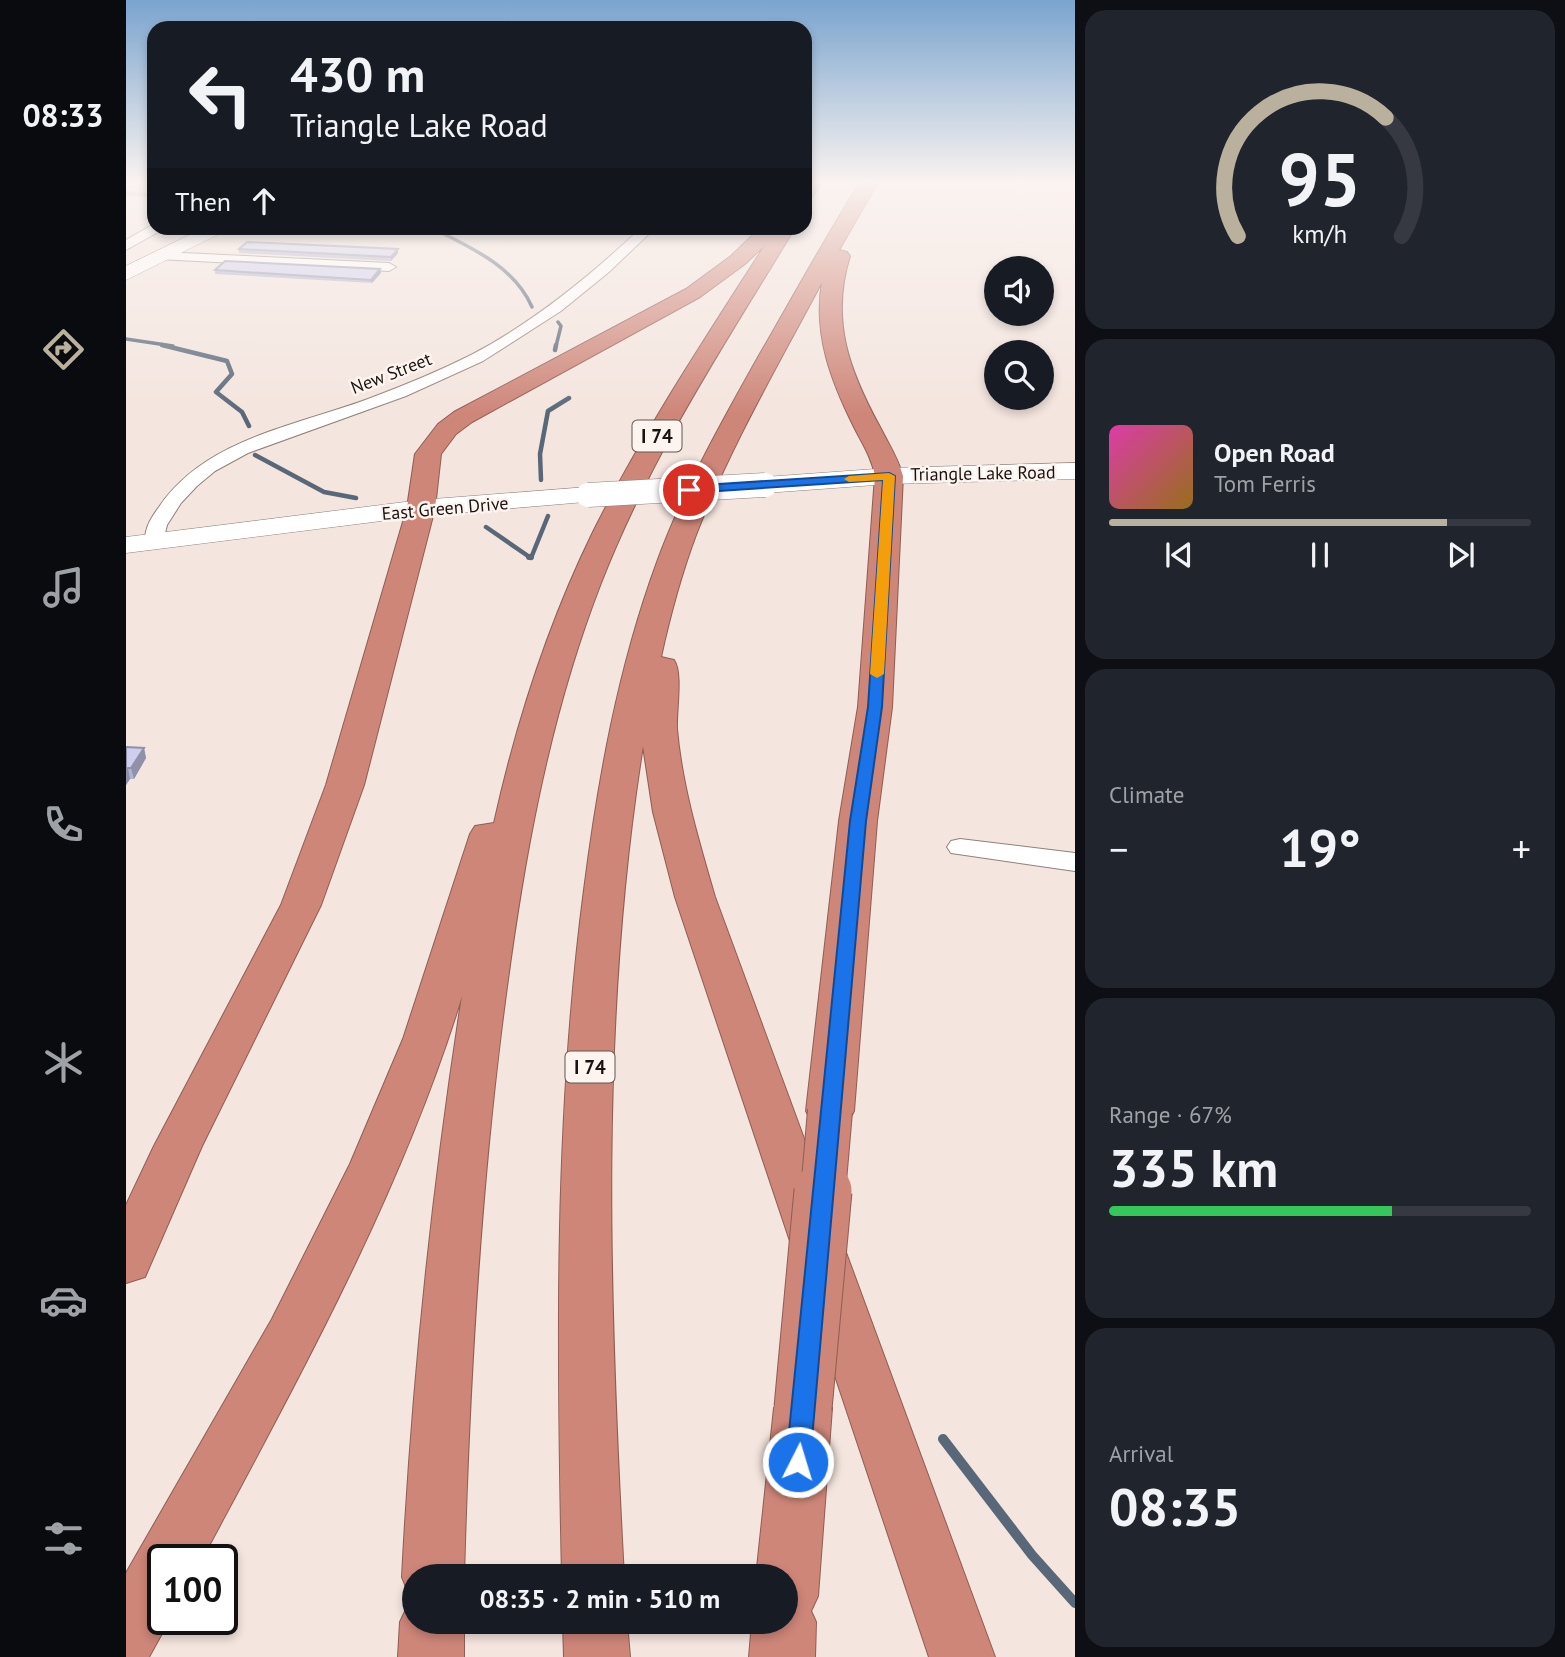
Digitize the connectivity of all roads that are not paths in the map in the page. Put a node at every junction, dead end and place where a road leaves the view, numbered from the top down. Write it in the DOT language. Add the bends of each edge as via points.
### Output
graph roads {
  1 [pos="157,259"];
  2 [pos="215,259"];
  3 [pos="612,259"];
  4 [pos="739,259"];
  5 [pos="765,259"];
  6 [pos="824,259"];
  7 [pos="839,259"];
  8 [pos="389,267"];
  9 [pos="126,274"];
  10 [pos="1075,471"];
  11 [pos="889,476"];
  12 [pos="765,485"];
  13 [pos="421,508"];
  14 [pos="156,541"];
  15 [pos="126,545"];
  16 [pos="671,564"];
  17 [pos="557,658"];
  18 [pos="960,847"];
  19 [pos="1075,862"];
  20 [pos="126,1261"];
  21 [pos="177,1544"];
  22 [pos="434,1564"];
  23 [pos="592,1564"];
  24 [pos="789,1564"];
  25 [pos="147,1598"];
  26 [pos="432,1634"];
  27 [pos="596,1634"];
  28 [pos="783,1634"];
  29 [pos="126,1635"];
  30 [pos="431,1657"];
  31 [pos="597,1657"];
  32 [pos="782,1657"];
  33 [pos="962,1657"];
  1 -- 9 [label="main road"];
  2 -- 8 [label="street"];
  3 -- 14 [label="street, New Street" via="496,347 450,371 212,463 173,500 154,530"];
  4 -- 13 [label="highway" via="693,293 499,396 447,429 428,454"];
  5 -- 17 [label="highway, I 74" via="640,466 594,562"];
  6 -- 16 [label="highway, I 74" via="729,435"];
  7 -- 11 [label="highway" via="828,301 831,341 852,398 886,460"];
  10 -- 11 [label="main road, Triangle Lake Road"];
  11 -- 12 [label="main road, Triangle Lake Road"];
  11 -- 24 [label="highway, bridge" via="875,707 858,821"];
  12 -- 13 [label="main road, East Green Drive, bridge"];
  13 -- 14 [label="main road, East Green Drive"];
  13 -- 20 [label="highway" via="345,785 301,905 178,1146"];
  14 -- 15 [label="main road, East Green Drive"];
  16 -- 23 [label="highway, I 74" via="642,665 617,793 593,1002 586,1411"];
  16 -- 33 [label="highway" via="675,601 664,651 658,719 667,793 679,842"];
  17 -- 21 [label="highway" via="531,690 458,941 399,1109 303,1314"];
  17 -- 22 [label="highway, I 74" via="510,840 474,1059 449,1292"];
  18 -- 19 [label="street"];
  25 -- 29 [label="highway"];
  26 -- 30 [label="highway"];
  27 -- 31 [label="highway"];
  28 -- 32 [label="highway"];
}
